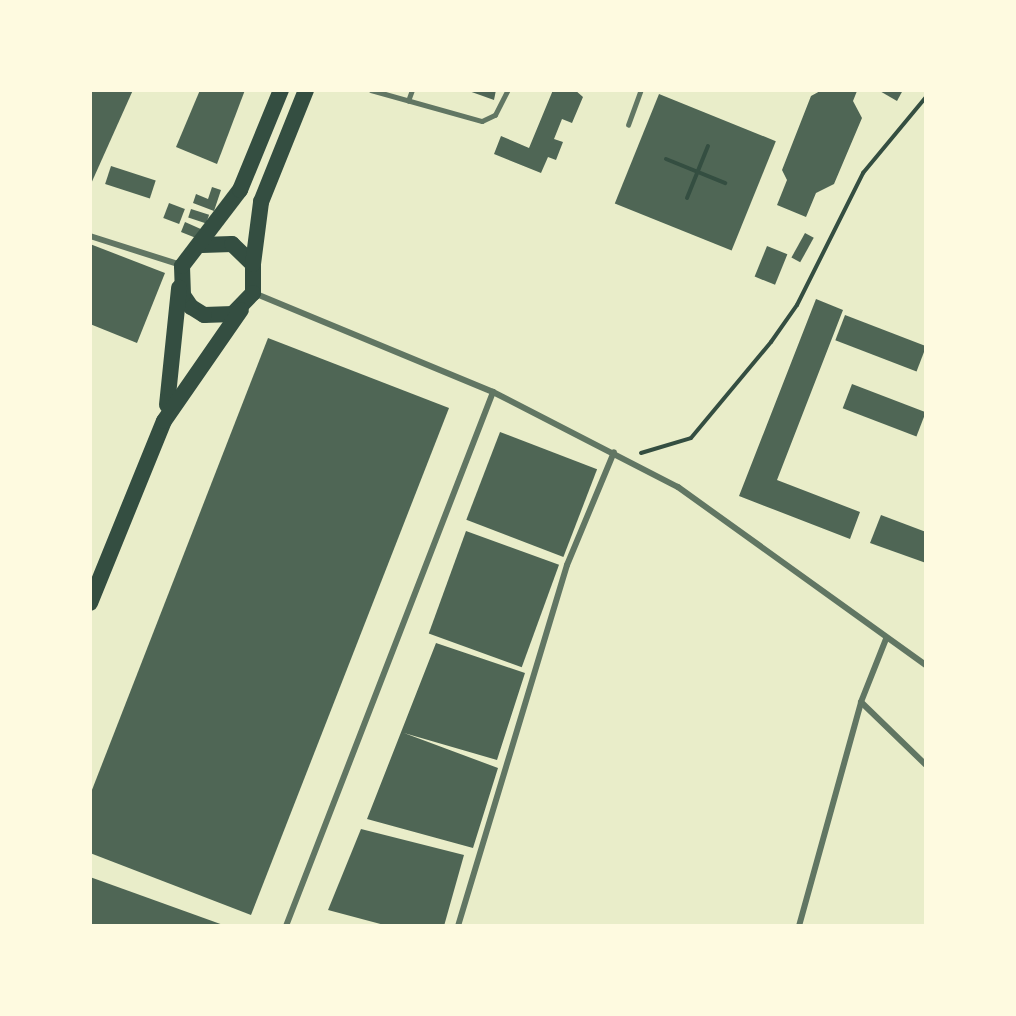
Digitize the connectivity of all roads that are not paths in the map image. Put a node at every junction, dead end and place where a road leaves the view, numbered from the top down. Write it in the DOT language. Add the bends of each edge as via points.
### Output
graph roads {
  1 [pos="281,90"];
  2 [pos="306,90"];
  3 [pos="371,90"];
  4 [pos="412,90"];
  5 [pos="508,90"];
  6 [pos="641,90"];
  7 [pos="408,101"];
  8 [pos="628,125"];
  9 [pos="90,236"];
  10 [pos="202,245"];
  11 [pos="253,264"];
  12 [pos="181,273"];
  13 [pos="249,299"];
  14 [pos="493,392"];
  15 [pos="164,421"];
  16 [pos="614,452"];
  17 [pos="90,603"];
  18 [pos="886,639"];
  19 [pos="926,665"];
  20 [pos="861,702"];
  21 [pos="926,765"];
  22 [pos="286,926"];
  23 [pos="458,926"];
  24 [pos="799,926"];
  1 -- 10 [label="highway" via="240,190"];
  2 -- 11 [label="highway" via="261,202"];
  3 -- 7 [label="lane"];
  4 -- 7 [label="lane"];
  5 -- 7 [label="lane" via="495,115 482,121"];
  6 -- 8 [label="lane"];
  9 -- 12 [label="street"];
  10 -- 11 [label="highway" via="232,244"];
  10 -- 12 [label="highway"];
  11 -- 13 [label="highway"];
  12 -- 13 [label="highway" via="183,295 204,315 233,314"];
  12 -- 15 [label="highway"];
  13 -- 14 [label="street"];
  13 -- 15 [label="highway"];
  14 -- 16 [label="street"];
  14 -- 22 [label="street"];
  15 -- 17 [label="highway"];
  16 -- 18 [label="street" via="687,493"];
  16 -- 23 [label="street" via="567,565"];
  18 -- 19 [label="street"];
  18 -- 20 [label="street"];
  20 -- 21 [label="street"];
  20 -- 24 [label="street"];
}
